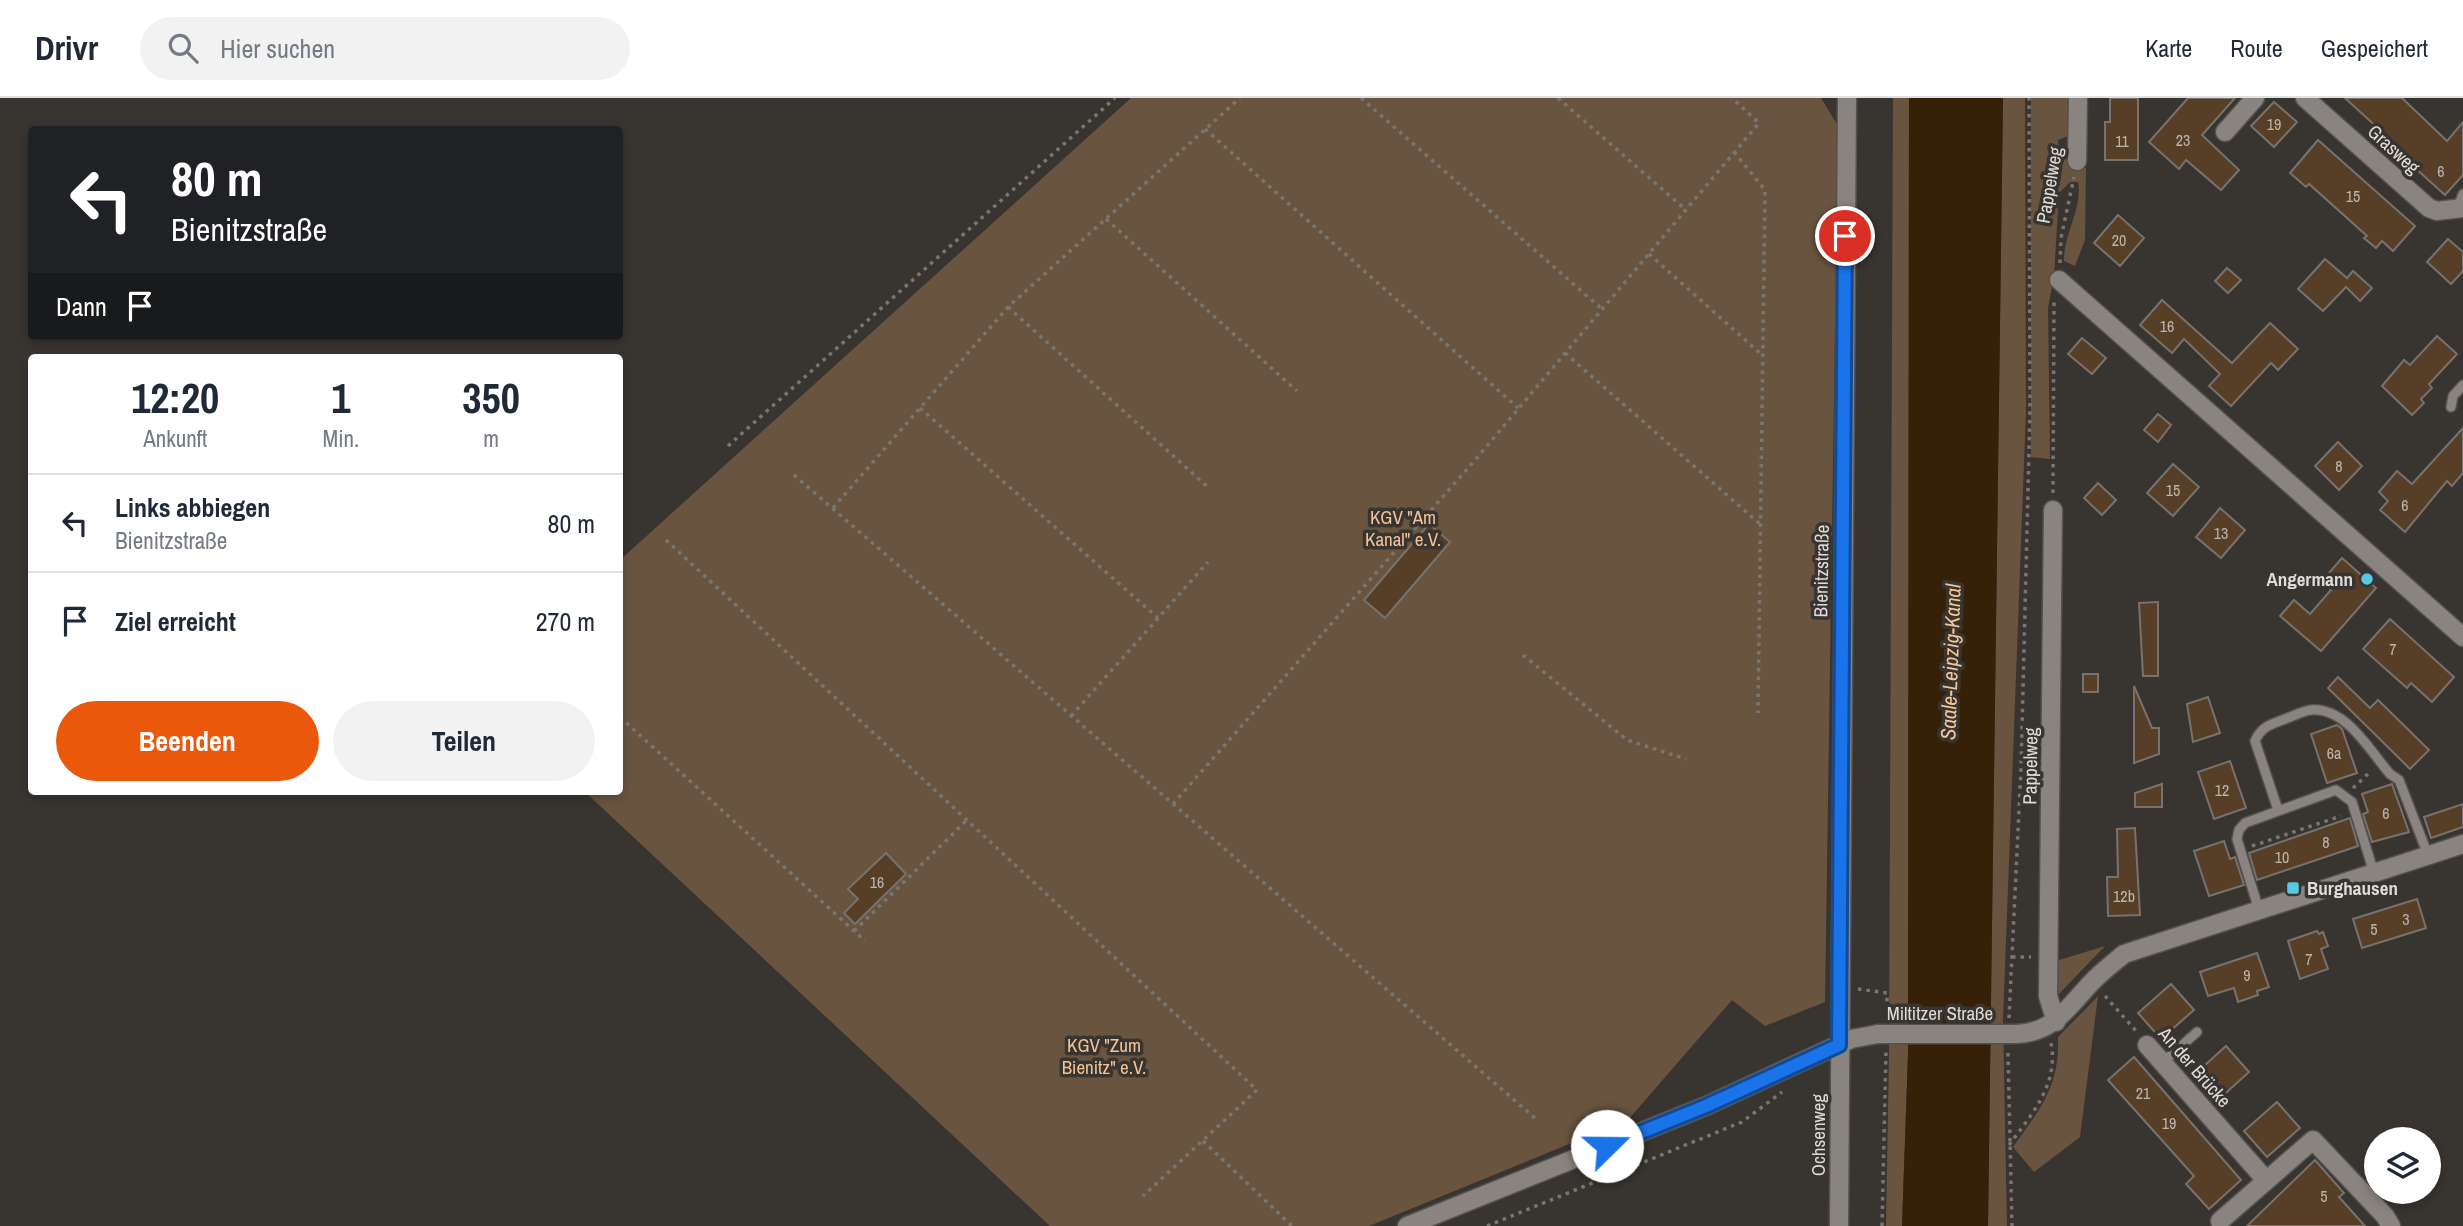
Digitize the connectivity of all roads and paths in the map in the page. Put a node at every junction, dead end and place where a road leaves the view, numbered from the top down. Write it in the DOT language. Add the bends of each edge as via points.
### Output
graph roads {
  1 [pos="1115,98"];
  2 [pos="1240,98"];
  3 [pos="1361,98"];
  4 [pos="1558,98"];
  5 [pos="1732,98"];
  6 [pos="1846,98"];
  7 [pos="2029,98"];
  8 [pos="2078,98"];
  9 [pos="2255,98"];
  10 [pos="2305,98"];
  11 [pos="1205,129"];
  12 [pos="2225,132"];
  13 [pos="1734,152"];
  14 [pos="2077,161"];
  15 [pos="2461,203"];
  16 [pos="1686,209"];
  17 [pos="1106,218"];
  18 [pos="1649,254"];
  19 [pos="2059,280"];
  20 [pos="1007,307"];
  21 [pos="1602,309"];
  22 [pos="1566,353"];
  23 [pos="1762,355"];
  24 [pos="2463,385"];
  25 [pos="1297,391"];
  26 [pos="2451,407"];
  27 [pos="920,408"];
  28 [pos="1518,408"];
  29 [pos="728,446"];
  30 [pos="794,475"];
  31 [pos="1210,489"];
  32 [pos="832,508"];
  33 [pos="2053,510"];
  34 [pos="1760,524"];
  35 [pos="666,540"];
  36 [pos="1208,562"];
  37 [pos="1158,618"];
  38 [pos="2463,637"];
  39 [pos="1522,655"];
  40 [pos="1758,713"];
  41 [pos="1071,716"];
  42 [pos="623,720"];
  43 [pos="1686,759"];
  44 [pos="2380,762"];
  45 [pos="2346,794"];
  46 [pos="1173,804"];
  47 [pos="2278,810"];
  48 [pos="2355,811"];
  49 [pos="967,820"];
  50 [pos="2463,844"];
  51 [pos="2240,850"];
  52 [pos="2428,856"];
  53 [pos="2374,873"];
  54 [pos="2259,910"];
  55 [pos="854,931"];
  56 [pos="865,941"];
  57 [pos="2091,982"];
  58 [pos="1861,989"];
  59 [pos="2052,1025"];
  60 [pos="2197,1032"];
  61 [pos="1884,1034"];
  62 [pos="2011,1036"];
  63 [pos="1839,1045"];
  64 [pos="2147,1045"];
  65 [pos="2162,1063"];
  66 [pos="1785,1091"];
  67 [pos="1536,1119"];
  68 [pos="1203,1141"];
  69 [pos="2009,1145"];
  70 [pos="2265,1179"];
  71 [pos="1143,1196"];
  72 [pos="2220,1221"];
  73 [pos="1292,1226"];
  74 [pos="1408,1226"];
  75 [pos="1487,1226"];
  76 [pos="1839,1226"];
  77 [pos="1882,1226"];
  78 [pos="2012,1226"];
  79 [pos="2391,1226"];
  1 -- 29 [label="path"];
  2 -- 11 [label="path"];
  3 -- 21 [label="path"];
  4 -- 16 [label="path"];
  5 -- 13 [label="path" via="1759,122"];
  6 -- 63 [label="street, Bienitzstraße"];
  7 -- 62 [label="path" via="2030,410"];
  8 -- 14 [label="street, Pappelweg"];
  9 -- 12 [label="street"];
  10 -- 15 [label="street, Grasweg" via="2429,208 2437,211"];
  11 -- 17 [label="path"];
  11 -- 28 [label="path"];
  13 -- 16 [label="path"];
  13 -- 23 [label="path" via="1765,190"];
  14 -- 19 [label="path, Pappelweg" via="2061,238"];
  16 -- 18 [label="path"];
  17 -- 20 [label="path"];
  17 -- 25 [label="path"];
  18 -- 21 [label="path"];
  18 -- 23 [label="path"];
  19 -- 33 [label="path, Pappelweg" via="2052,307"];
  19 -- 38 [label="street"];
  20 -- 27 [label="path"];
  20 -- 31 [label="path"];
  21 -- 22 [label="path"];
  22 -- 28 [label="path"];
  22 -- 34 [label="path"];
  23 -- 34 [label="path"];
  24 -- 26 [label="lane" via="2453,396"];
  27 -- 32 [label="path"];
  27 -- 37 [label="path"];
  28 -- 46 [label="path"];
  30 -- 32 [label="path"];
  32 -- 41 [label="path"];
  33 -- 59 [label="street, Pappelweg" via="2048,996"];
  34 -- 40 [label="path"];
  35 -- 49 [label="path"];
  36 -- 37 [label="path"];
  37 -- 41 [label="path"];
  39 -- 43 [label="path" via="1628,740"];
  41 -- 46 [label="path"];
  42 -- 55 [label="path"];
  44 -- 45 [label="path"];
  44 -- 47 [label="lane" via="2343,719 2311,710 2272,724 2260,731 2255,741"];
  44 -- 52 [label="lane" via="2405,790"];
  45 -- 47 [label="lane" via="2336,790"];
  45 -- 48 [label="lane"];
  46 -- 67 [label="path"];
  47 -- 51 [label="lane" via="2245,823 2239,830"];
  48 -- 51 [label="path"];
  48 -- 53 [label="lane"];
  49 -- 55 [label="path"];
  49 -- 68 [label="path" via="1257,1090"];
  50 -- 52 [label="street"];
  51 -- 54 [label="lane"];
  52 -- 53 [label="street"];
  53 -- 54 [label="street"];
  54 -- 57 [label="street" via="2123,954"];
  55 -- 56 [label="path"];
  57 -- 59 [label="street"];
  57 -- 64 [label="path, An der Brücke"];
  58 -- 61 [label="path" via="1887,993"];
  59 -- 62 [label="street, Miltitzer Straße" via="2032,1034"];
  59 -- 69 [label="path" via="2054,1057 2047,1088"];
  60 -- 65 [label="lane"];
  61 -- 62 [label="street, Miltitzer Straße, bridge"];
  61 -- 63 [label="street, Miltitzer Straße" via="1864,1035"];
  61 -- 77 [label="path"];
  62 -- 69 [label="path"];
  63 -- 74 [label="street, Miltitzer Straße" via="1706,1106"];
  63 -- 76 [label="street, Ochsenweg"];
  64 -- 65 [label="street, An der Brücke"];
  65 -- 70 [label="street, An der Brücke"];
  66 -- 75 [label="path" via="1742,1122"];
  68 -- 71 [label="path"];
  68 -- 73 [label="path"];
  69 -- 78 [label="path"];
  70 -- 72 [label="street"];
  70 -- 79 [label="street" via="2313,1140"];
}
